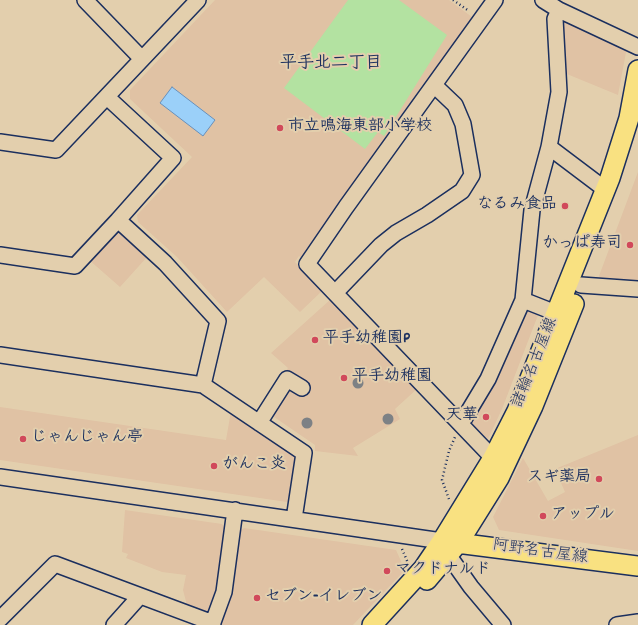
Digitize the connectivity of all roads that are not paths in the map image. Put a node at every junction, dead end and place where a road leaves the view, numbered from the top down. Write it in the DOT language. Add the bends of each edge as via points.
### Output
graph roads {
  1 [pos="85,0"];
  2 [pos="198,0"];
  3 [pos="495,0"];
  4 [pos="543,0"];
  5 [pos="560,10"];
  6 [pos="638,47"];
  7 [pos="142,59"];
  8 [pos="638,70"];
  9 [pos="434,85"];
  10 [pos="107,97"];
  11 [pos="638,132"];
  12 [pos="0,142"];
  13 [pos="549,147"];
  14 [pos="606,190"];
  15 [pos="118,220"];
  16 [pos="0,255"];
  17 [pos="581,285"];
  18 [pos="638,289"];
  19 [pos="335,293"];
  20 [pos="523,300"];
  21 [pos="556,313"];
  22 [pos="0,355"];
  23 [pos="203,385"];
  24 [pos="302,388"];
  25 [pos="259,423"];
  26 [pos="461,424"];
  27 [pos="493,458"];
  28 [pos="0,477"];
  29 [pos="235,510"];
  30 [pos="294,519"];
  31 [pos="450,546"];
  32 [pos="638,566"];
  33 [pos="140,596"];
  34 [pos="0,619"];
  35 [pos="638,622"];
  36 [pos="212,624"];
  37 [pos="114,625"];
  38 [pos="372,625"];
  39 [pos="386,625"];
  40 [pos="503,625"];
  41 [pos="617,625"];
  1 -- 7 [label="street"];
  2 -- 7 [label="street"];
  3 -- 9 [label="street"];
  4 -- 5 [label="street"];
  5 -- 6 [label="street"];
  5 -- 13 [label="street" via="555,19 559,92"];
  7 -- 10 [label="street"];
  8 -- 14 [label="main road, 諸輪名古屋線" via="629,118"];
  9 -- 19 [label="street" via="307,264"];
  9 -- 19 [label="street" via="455,105 463,124 472,175 462,191 380,245"];
  10 -- 12 [label="street" via="56,150"];
  10 -- 15 [label="street" via="173,158"];
  11 -- 17 [label="main road, 諸輪名古屋線" via="622,184"];
  13 -- 14 [label="street"];
  13 -- 20 [label="street" via="532,210"];
  14 -- 21 [label="main road, 諸輪名古屋線"];
  15 -- 16 [label="street" via="75,266"];
  15 -- 23 [label="street" via="165,263 218,321"];
  17 -- 18 [label="street"];
  17 -- 31 [label="main road, 諸輪名古屋線" via="534,406 499,478"];
  19 -- 26 [label="street"];
  20 -- 21 [label="street"];
  20 -- 26 [label="street" via="488,379"];
  21 -- 27 [label="main road, 諸輪名古屋線" via="516,411"];
  22 -- 23 [label="street"];
  23 -- 25 [label="street"];
  24 -- 25 [label="street" via="288,379"];
  25 -- 30 [label="street" via="304,453"];
  26 -- 27 [label="street"];
  27 -- 31 [label="main road, 諸輪名古屋線"];
  28 -- 29 [label="street"];
  29 -- 30 [label="street"];
  29 -- 36 [label="street" via="224,592"];
  30 -- 31 [label="street"];
  31 -- 32 [label="main road, 阿野名古屋線"];
  31 -- 38 [label="main road, 諸輪名古屋線" via="423,569"];
  31 -- 39 [label="main road, 諸輪名古屋線"];
  31 -- 40 [label="street" via="471,587"];
  33 -- 34 [label="street" via="55,564"];
  33 -- 36 [label="street"];
  33 -- 37 [label="street"];
  35 -- 41 [label="street"];
}
